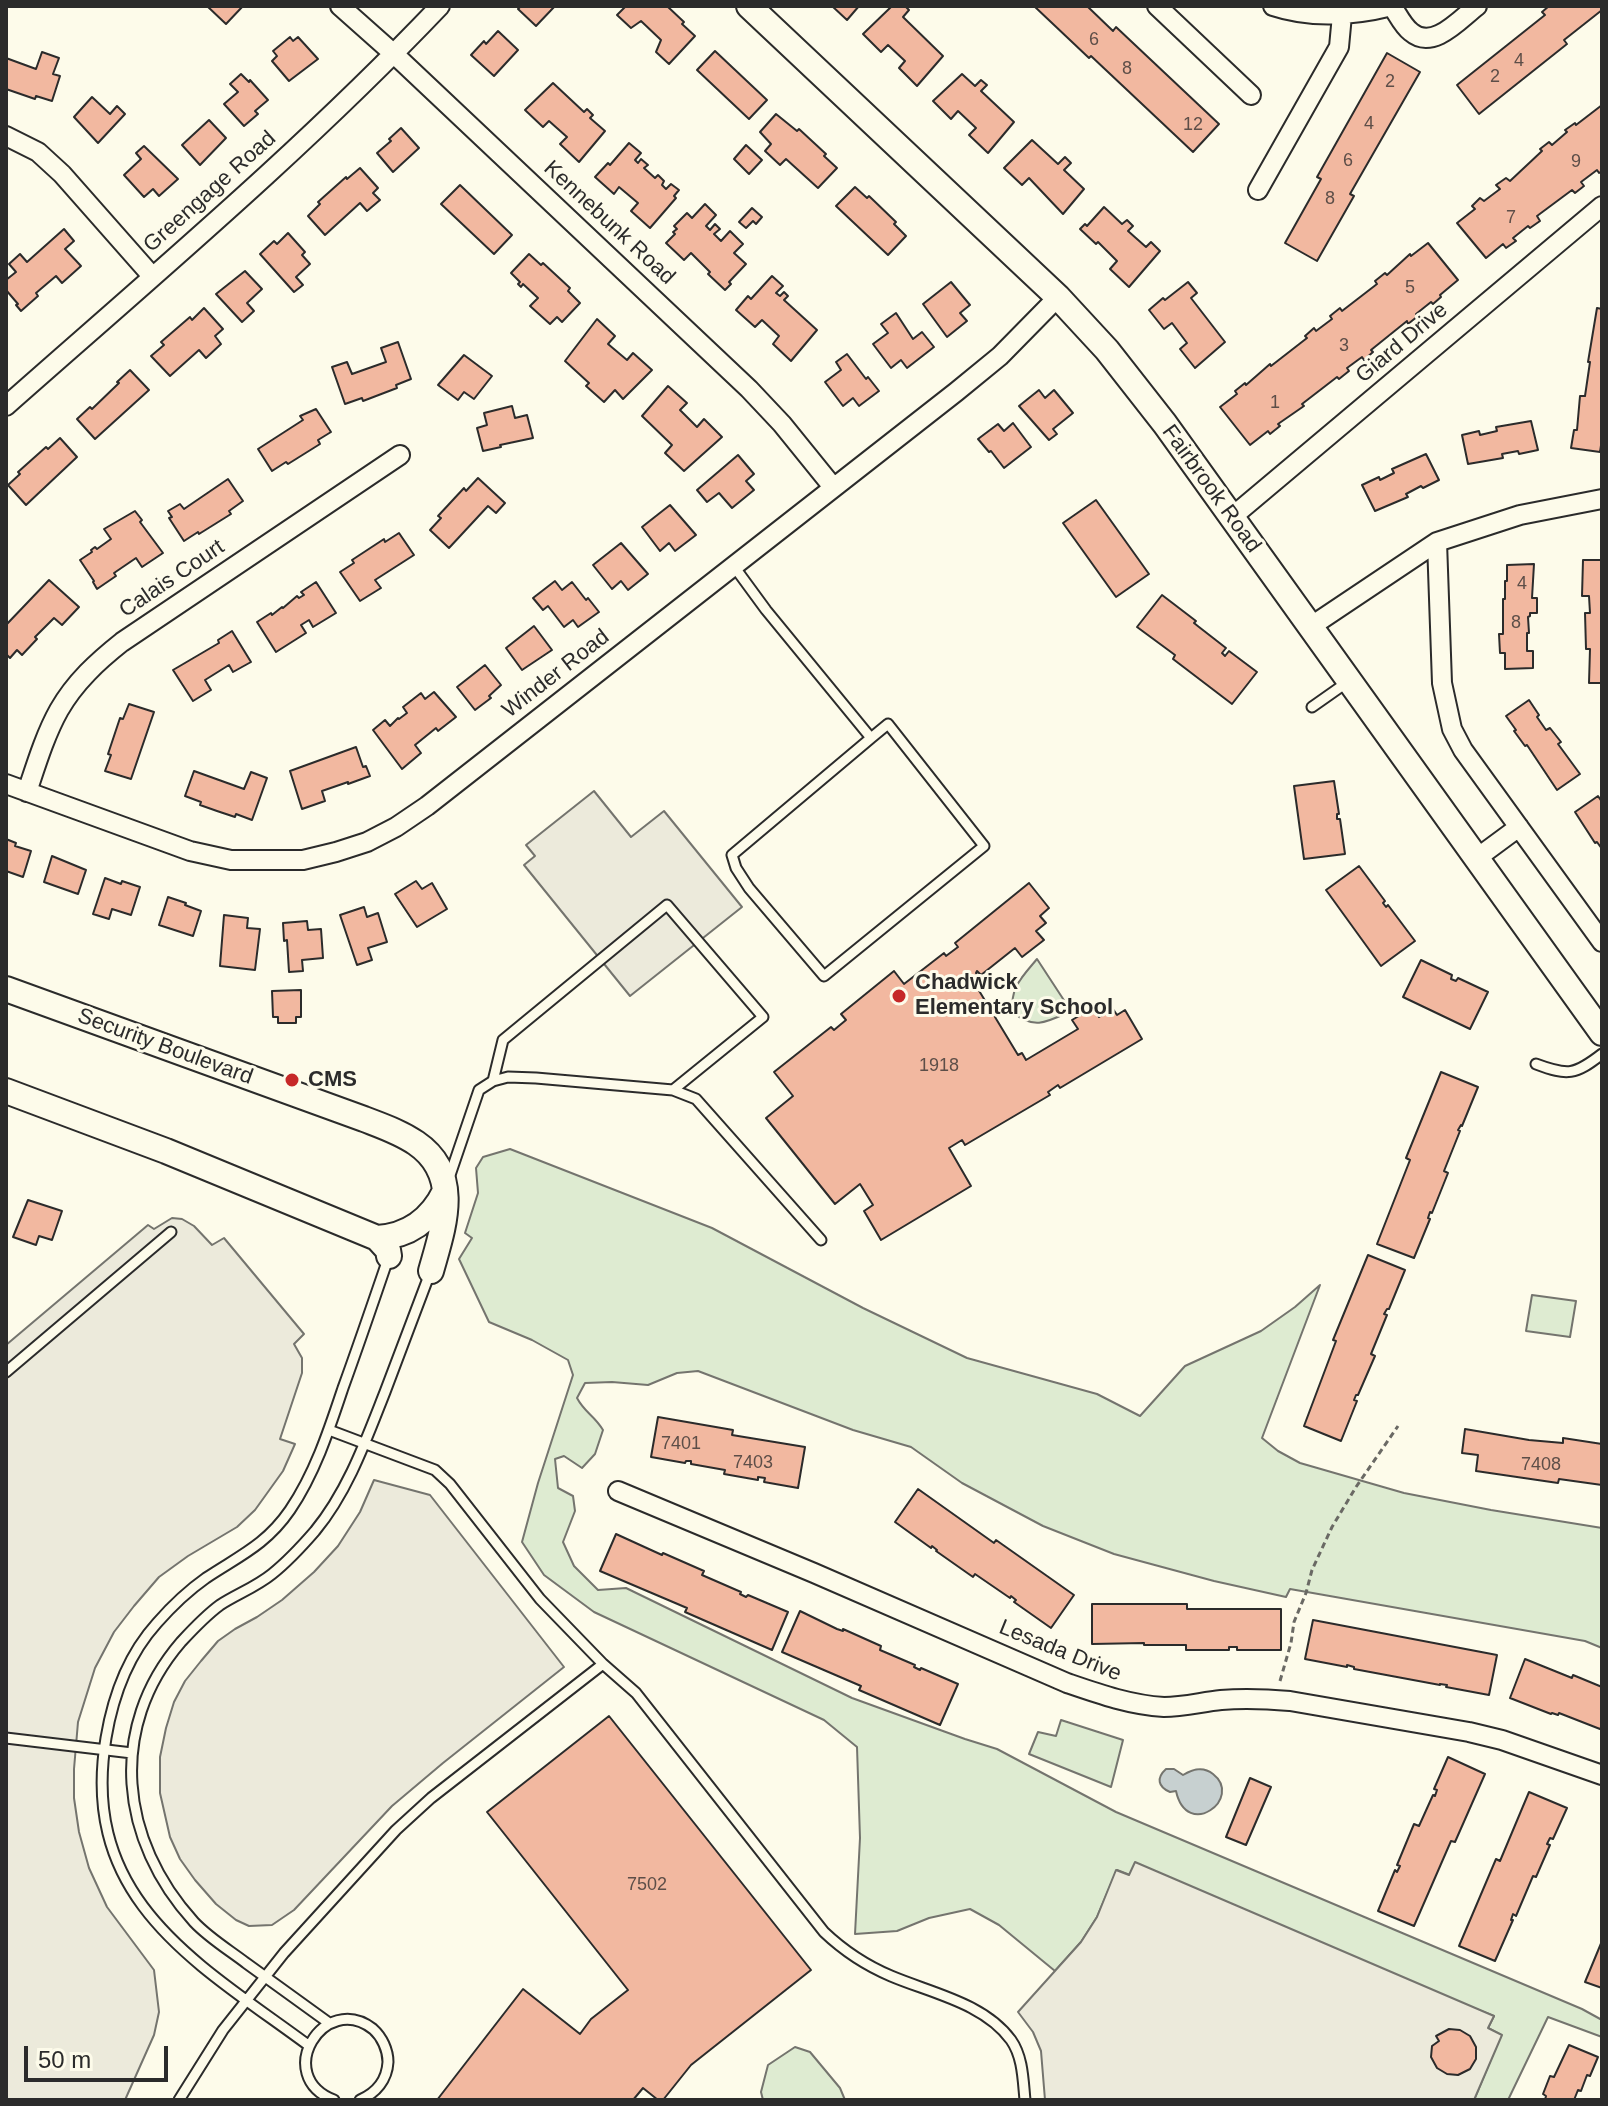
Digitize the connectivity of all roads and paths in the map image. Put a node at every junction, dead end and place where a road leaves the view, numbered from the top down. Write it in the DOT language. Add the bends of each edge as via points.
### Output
graph roads {
  1 [pos="340,6"];
  2 [pos="440,6"];
  3 [pos="749,6"];
  4 [pos="1157,6"];
  5 [pos="1273,6"];
  6 [pos="1392,6"];
  7 [pos="1477,6"];
  8 [pos="1342,15"];
  9 [pos="394,54"];
  10 [pos="1251,95"];
  11 [pos="6,136"];
  12 [pos="1258,190"];
  13 [pos="1602,206"];
  14 [pos="152,276"];
  15 [pos="1058,297"];
  16 [pos="6,406"];
  17 [pos="400,455"];
  18 [pos="833,487"];
  19 [pos="1602,499"];
  20 [pos="1232,517"];
  21 [pos="1437,542"];
  22 [pos="733,565"];
  23 [pos="1310,627"];
  24 [pos="1349,681"];
  25 [pos="1312,707"];
  26 [pos="871,738"];
  27 [pos="6,784"];
  28 [pos="27,792"];
  29 [pos="1519,827"];
  30 [pos="1477,858"];
  31 [pos="1602,942"];
  32 [pos="6,989"];
  33 [pos="1602,1033"];
  34 [pos="1602,1054"];
  35 [pos="1536,1064"];
  36 [pos="493,1081"];
  37 [pos="673,1090"];
  38 [pos="6,1091"];
  39 [pos="446,1189"];
  40 [pos="171,1232"];
  41 [pos="821,1240"];
  42 [pos="383,1247"];
  43 [pos="431,1271"];
  44 [pos="6,1372"];
  45 [pos="1398,1426"];
  46 [pos="329,1430"];
  47 [pos="365,1444"];
  48 [pos="618,1491"];
  49 [pos="603,1664"];
  50 [pos="1276,1700"];
  51 [pos="6,1738"];
  52 [pos="104,1750"];
  53 [pos="132,1753"];
  54 [pos="1602,1775"];
  55 [pos="265,1977"];
  56 [pos="247,2000"];
  57 [pos="329,2023"];
  58 [pos="308,2045"];
  59 [pos="179,2100"];
  60 [pos="334,2100"];
  61 [pos="360,2100"];
  62 [pos="1025,2100"];
  1 -- 9 [label="street, Kennebunk Road"];
  2 -- 9 [label="street, Greengage Road"];
  3 -- 15 [label="street, Fairbrook Road"];
  4 -- 10 [label="street"];
  5 -- 8 [label="street"];
  6 -- 7 [label="street" via="1409,31 1426,38 1443,33"];
  6 -- 8 [label="street"];
  8 -- 12 [label="street" via="1339,47"];
  9 -- 14 [label="street, Greengage Road"];
  9 -- 18 [label="street, Kennebunk Road" via="749,389"];
  11 -- 14 [label="street" via="38,152 62,174"];
  13 -- 20 [label="street, Giard Drive"];
  14 -- 16 [label="street, Greengage Road"];
  15 -- 18 [label="street, Winder Road" via="1000,356"];
  15 -- 20 [label="street, Fairbrook Road" via="1107,350"];
  17 -- 28 [label="street, Calais Court" via="96,663 59,711"];
  18 -- 22 [label="street, Winder Road"];
  19 -- 21 [label="street" via="1520,515"];
  20 -- 23 [label="street, Fairbrook Road"];
  21 -- 23 [label="street"];
  21 -- 29 [label="street" via="1442,683 1452,729"];
  22 -- 26 [label="lane"];
  22 -- 28 [label="street, Winder Road" via="427,806 387,832 336,852 303,860 231,860 190,851"];
  23 -- 24 [label="street, Fairbrook Road"];
  24 -- 25 [label="lane"];
  24 -- 30 [label="street, Fairbrook Road"];
  26 -- 26 [label="lane" via="888,724 984,846 824,976 749,888 732,855"];
  27 -- 28 [label="street, Winder Road"];
  29 -- 30 [label="street"];
  29 -- 31 [label="street"];
  30 -- 33 [label="street, Fairbrook Road"];
  32 -- 39 [label="street, Security Boulevard" via="398,1133 430,1156"];
  34 -- 35 [label="lane" via="1570,1073"];
  36 -- 37 [label="lane" via="536,1078"];
  36 -- 37 [label="lane" via="503,1040 667,905 763,1017"];
  36 -- 39 [label="lane" via="479,1090"];
  37 -- 41 [label="lane" via="696,1099"];
  38 -- 42 [label="street" via="166,1151"];
  39 -- 42 [label="street" via="429,1216"];
  39 -- 43 [label="street"];
  40 -- 44 [label="lane"];
  42 -- 46 [label="lane"];
  43 -- 47 [label="lane"];
  45 -- 50 [label="path" via="1332,1527 1312,1570"];
  46 -- 47 [label="lane"];
  46 -- 52 [label="lane" via="289,1513 251,1551 181,1600 137,1649 122,1679"];
  47 -- 49 [label="lane" via="435,1470 540,1599"];
  47 -- 53 [label="lane" via="315,1531 271,1575 201,1620 163,1664 149,1691"];
  48 -- 50 [label="street, Lesada Drive" via="1107,1697 1168,1707"];
  49 -- 55 [label="lane" via="396,1830"];
  49 -- 62 [label="lane" via="636,1693 844,1951 969,2007 999,2027 1021,2061"];
  50 -- 54 [label="street, Lesada Drive" via="1469,1732"];
  51 -- 52 [label="lane"];
  52 -- 53 [label="lane"];
  52 -- 56 [label="lane" via="107,1825 132,1892 177,1946"];
  53 -- 55 [label="lane" via="137,1821 159,1876 196,1924"];
  55 -- 56 [label="lane"];
  55 -- 57 [label="lane"];
  56 -- 58 [label="lane"];
  56 -- 59 [label="lane"];
  57 -- 58 [label="lane"];
  57 -- 61 [label="lane" via="363,2023 386,2047 383,2081"];
  58 -- 60 [label="lane" via="307,2074 316,2089"];
}
